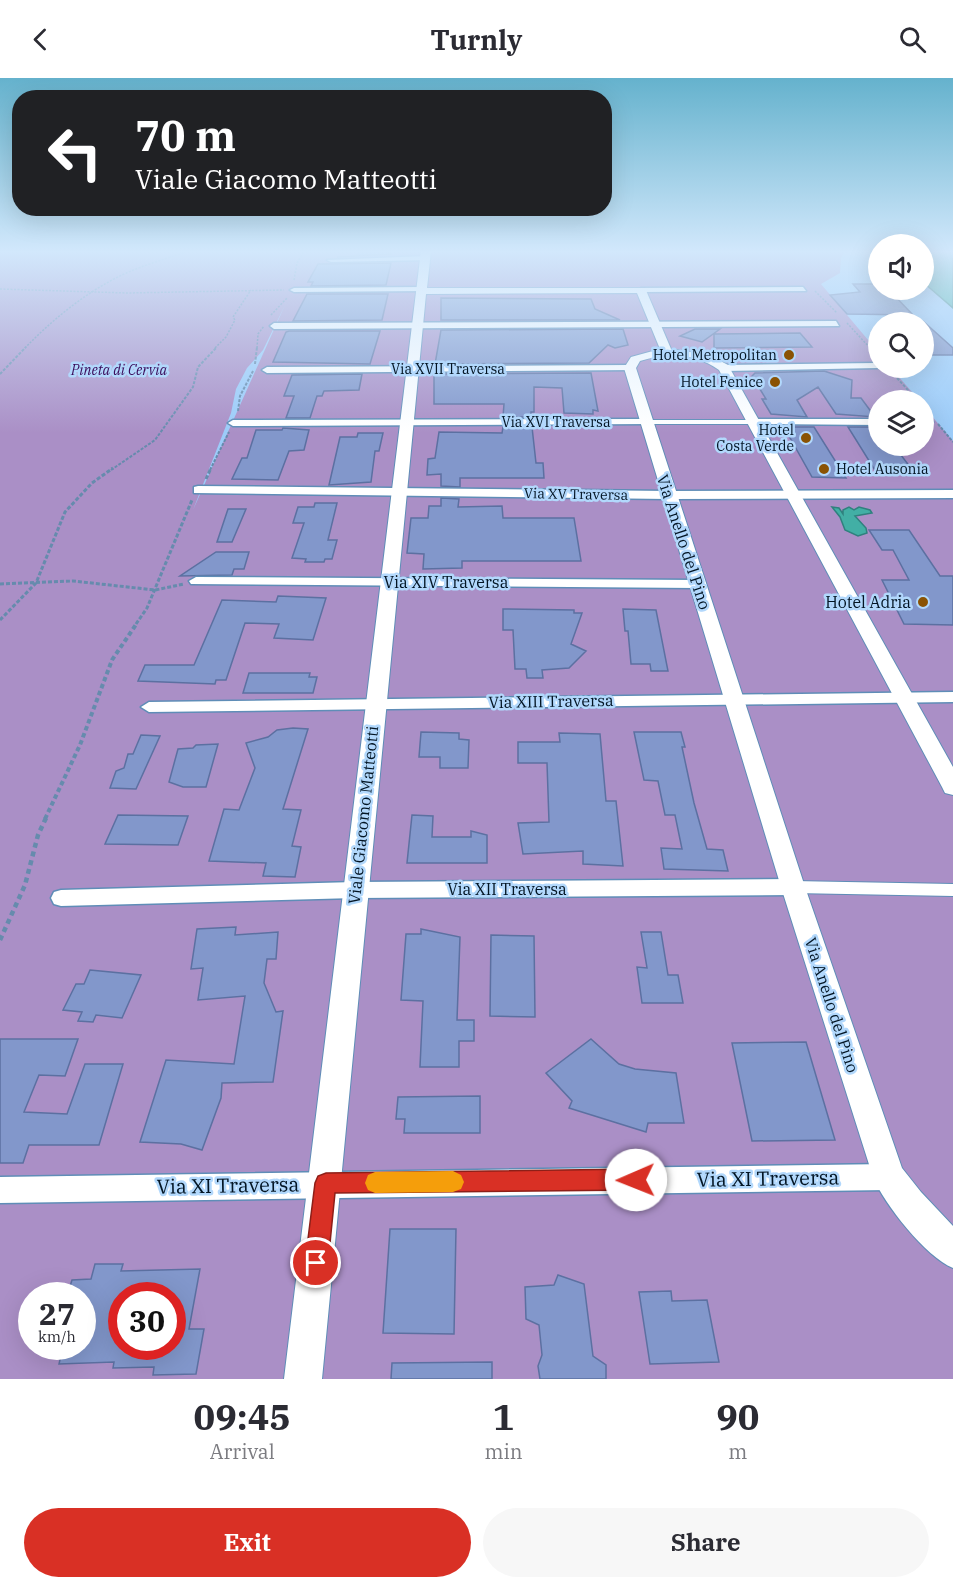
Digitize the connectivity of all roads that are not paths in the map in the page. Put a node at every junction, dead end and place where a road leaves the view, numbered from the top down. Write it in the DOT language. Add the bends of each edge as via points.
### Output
graph roads {
  1 [pos="421,312"];
  2 [pos="650,312"];
  3 [pos="836,324"];
  4 [pos="269,325"];
  5 [pos="656,325"];
  6 [pos="420,326"];
  7 [pos="667,352"];
  8 [pos="868,366"];
  9 [pos="630,368"];
  10 [pos="724,368"];
  11 [pos="267,369"];
  12 [pos="412,369"];
  13 [pos="406,422"];
  14 [pos="646,422"];
  15 [pos="753,422"];
  16 [pos="868,422"];
  17 [pos="234,423"];
  18 [pos="198,490"];
  19 [pos="398,491"];
  20 [pos="953,494"];
  21 [pos="668,495"];
  22 [pos="793,495"];
  23 [pos="196,581"];
  24 [pos="388,582"];
  25 [pos="696,584"];
  26 [pos="905,697"];
  27 [pos="953,697"];
  28 [pos="735,698"];
  29 [pos="375,705"];
  30 [pos="149,707"];
  31 [pos="953,787"];
  32 [pos="793,887"];
  33 [pos="355,890"];
  34 [pos="953,890"];
  35 [pos="61,898"];
  36 [pos="889,1177"];
  37 [pos="326,1183"];
  38 [pos="0,1190"];
  39 [pos="953,1251"];
  40 [pos="303,1379"];
  1 -- 6 [label="street, Viale Giacomo Matteotti"];
  2 -- 5 [label="street"];
  3 -- 5 [label="street"];
  4 -- 6 [label="street"];
  5 -- 6 [label="street"];
  5 -- 7 [label="street"];
  6 -- 12 [label="street, Viale Giacomo Matteotti"];
  7 -- 9 [label="street" via="635,359"];
  7 -- 10 [label="street" via="701,356"];
  8 -- 10 [label="street"];
  9 -- 12 [label="street, Via XVII Traversa"];
  9 -- 14 [label="street, Via Anello del Pino"];
  10 -- 15 [label="street"];
  11 -- 12 [label="street, Via XVII Traversa"];
  12 -- 13 [label="street, Viale Giacomo Matteotti"];
  13 -- 14 [label="street, Via XVI Traversa"];
  13 -- 17 [label="street, Via XVI Traversa"];
  13 -- 19 [label="street, Viale Giacomo Matteotti"];
  14 -- 15 [label="street, Via XVI Traversa"];
  14 -- 21 [label="street, Via Anello del Pino"];
  15 -- 16 [label="street, Via XVI Traversa"];
  15 -- 22 [label="street"];
  18 -- 19 [label="street, Via XV Traversa"];
  19 -- 21 [label="street, Via XV Traversa"];
  19 -- 24 [label="street, Viale Giacomo Matteotti"];
  20 -- 22 [label="street, Via XV Traversa"];
  21 -- 22 [label="street, Via XV Traversa"];
  21 -- 25 [label="street, Via Anello del Pino"];
  22 -- 26 [label="street"];
  23 -- 24 [label="street, Via XIV Traversa"];
  24 -- 25 [label="street, Via XIV Traversa"];
  24 -- 29 [label="street, Viale Giacomo Matteotti"];
  25 -- 28 [label="street, Via Anello del Pino"];
  26 -- 27 [label="street, Via XIII Traversa"];
  26 -- 28 [label="street, Via XIII Traversa"];
  26 -- 31 [label="street"];
  28 -- 29 [label="street, Via XIII Traversa"];
  28 -- 32 [label="street, Via Anello del Pino"];
  29 -- 30 [label="street, Via XIII Traversa"];
  29 -- 33 [label="street, Viale Giacomo Matteotti"];
  32 -- 33 [label="street, Via XII Traversa"];
  32 -- 34 [label="street, Via XII Traversa"];
  32 -- 36 [label="street, Via Anello del Pino"];
  33 -- 35 [label="street, Via XII Traversa"];
  33 -- 37 [label="street, Viale Giacomo Matteotti"];
  36 -- 37 [label="street, Via XI Traversa"];
  36 -- 39 [label="street, Via Anello del Pino"];
  37 -- 38 [label="street, Via XI Traversa"];
  37 -- 40 [label="street, Viale Giacomo Matteotti"];
}
